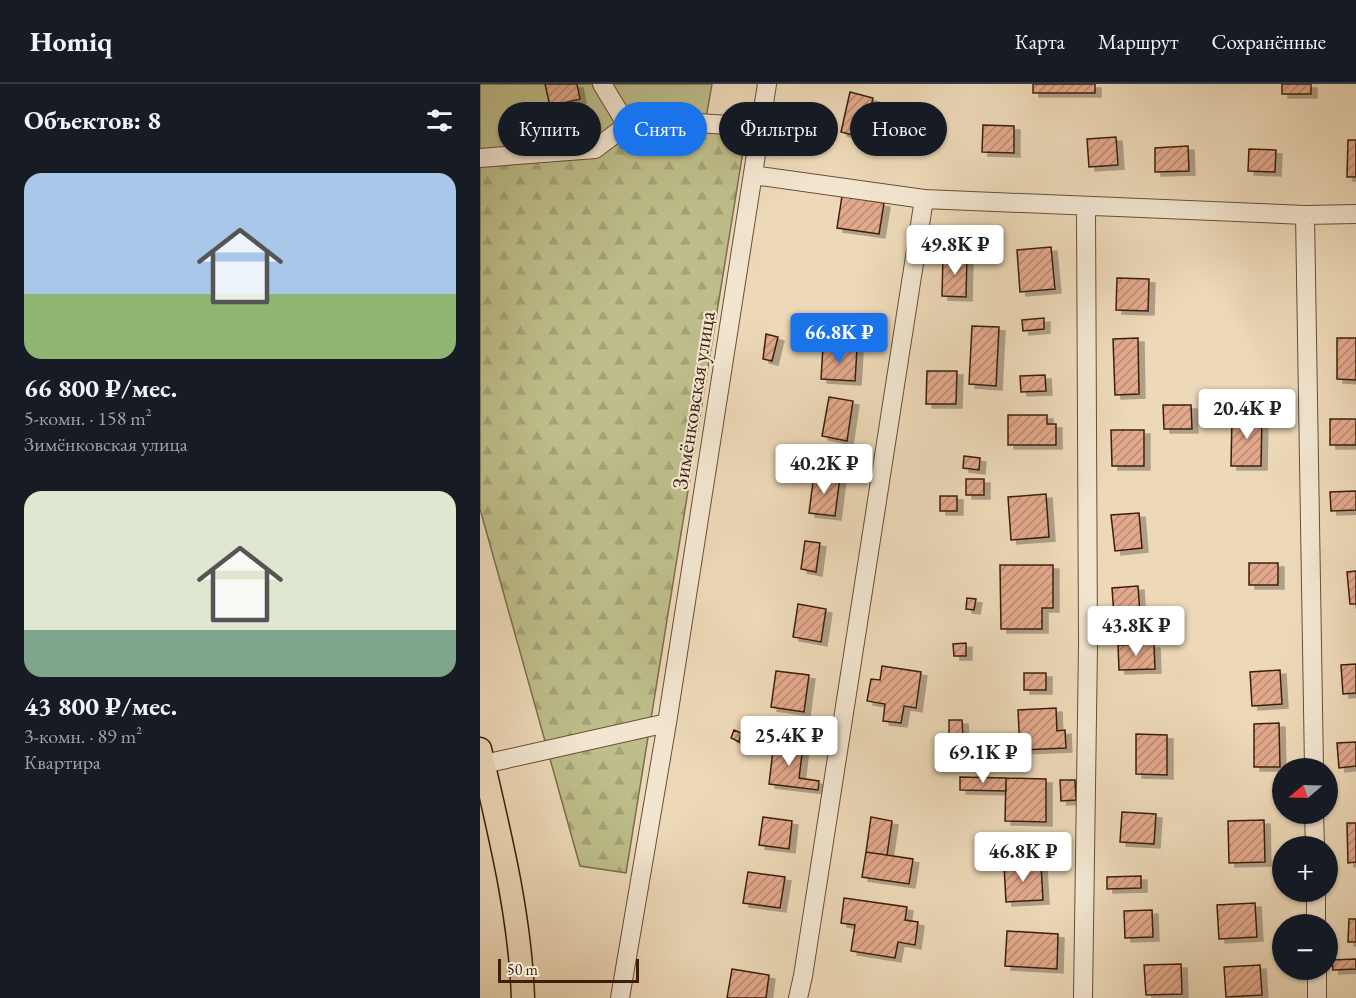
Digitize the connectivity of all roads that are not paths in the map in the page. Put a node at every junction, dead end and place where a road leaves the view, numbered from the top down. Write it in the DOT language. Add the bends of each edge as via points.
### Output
graph roads {
  1 [pos="602,84"];
  2 [pos="767,84"];
  3 [pos="613,102"];
  4 [pos="764,102"];
  5 [pos="613,136"];
  6 [pos="756,156"];
  7 [pos="480,158"];
  8 [pos="753,175"];
  9 [pos="924,199"];
  10 [pos="1086,206"];
  11 [pos="1356,214"];
  12 [pos="1305,215"];
  13 [pos="667,723"];
  14 [pos="482,757"];
  15 [pos="1314,758"];
  16 [pos="1317,980"];
  17 [pos="524,998"];
  18 [pos="620,998"];
  19 [pos="798,998"];
  20 [pos="1083,998"];
  21 [pos="1317,998"];
  1 -- 3 [label="street"];
  2 -- 4 [label="street, Зимёнковская улица"];
  5 -- 7 [label="street" via="595,149"];
  6 -- 8 [label="street, Зимёнковская улица"];
  8 -- 9 [label="street"];
  8 -- 13 [label="street, Зимёнковская улица"];
  9 -- 10 [label="street"];
  9 -- 19 [label="street"];
  10 -- 12 [label="street"];
  10 -- 20 [label="street" via="1088,645"];
  11 -- 12 [label="street"];
  12 -- 15 [label="street"];
  13 -- 14 [label="street"];
  13 -- 18 [label="street, Зимёнковская улица"];
  14 -- 17 [label="main road" via="512,887"];
  16 -- 21 [label="street"];
}
